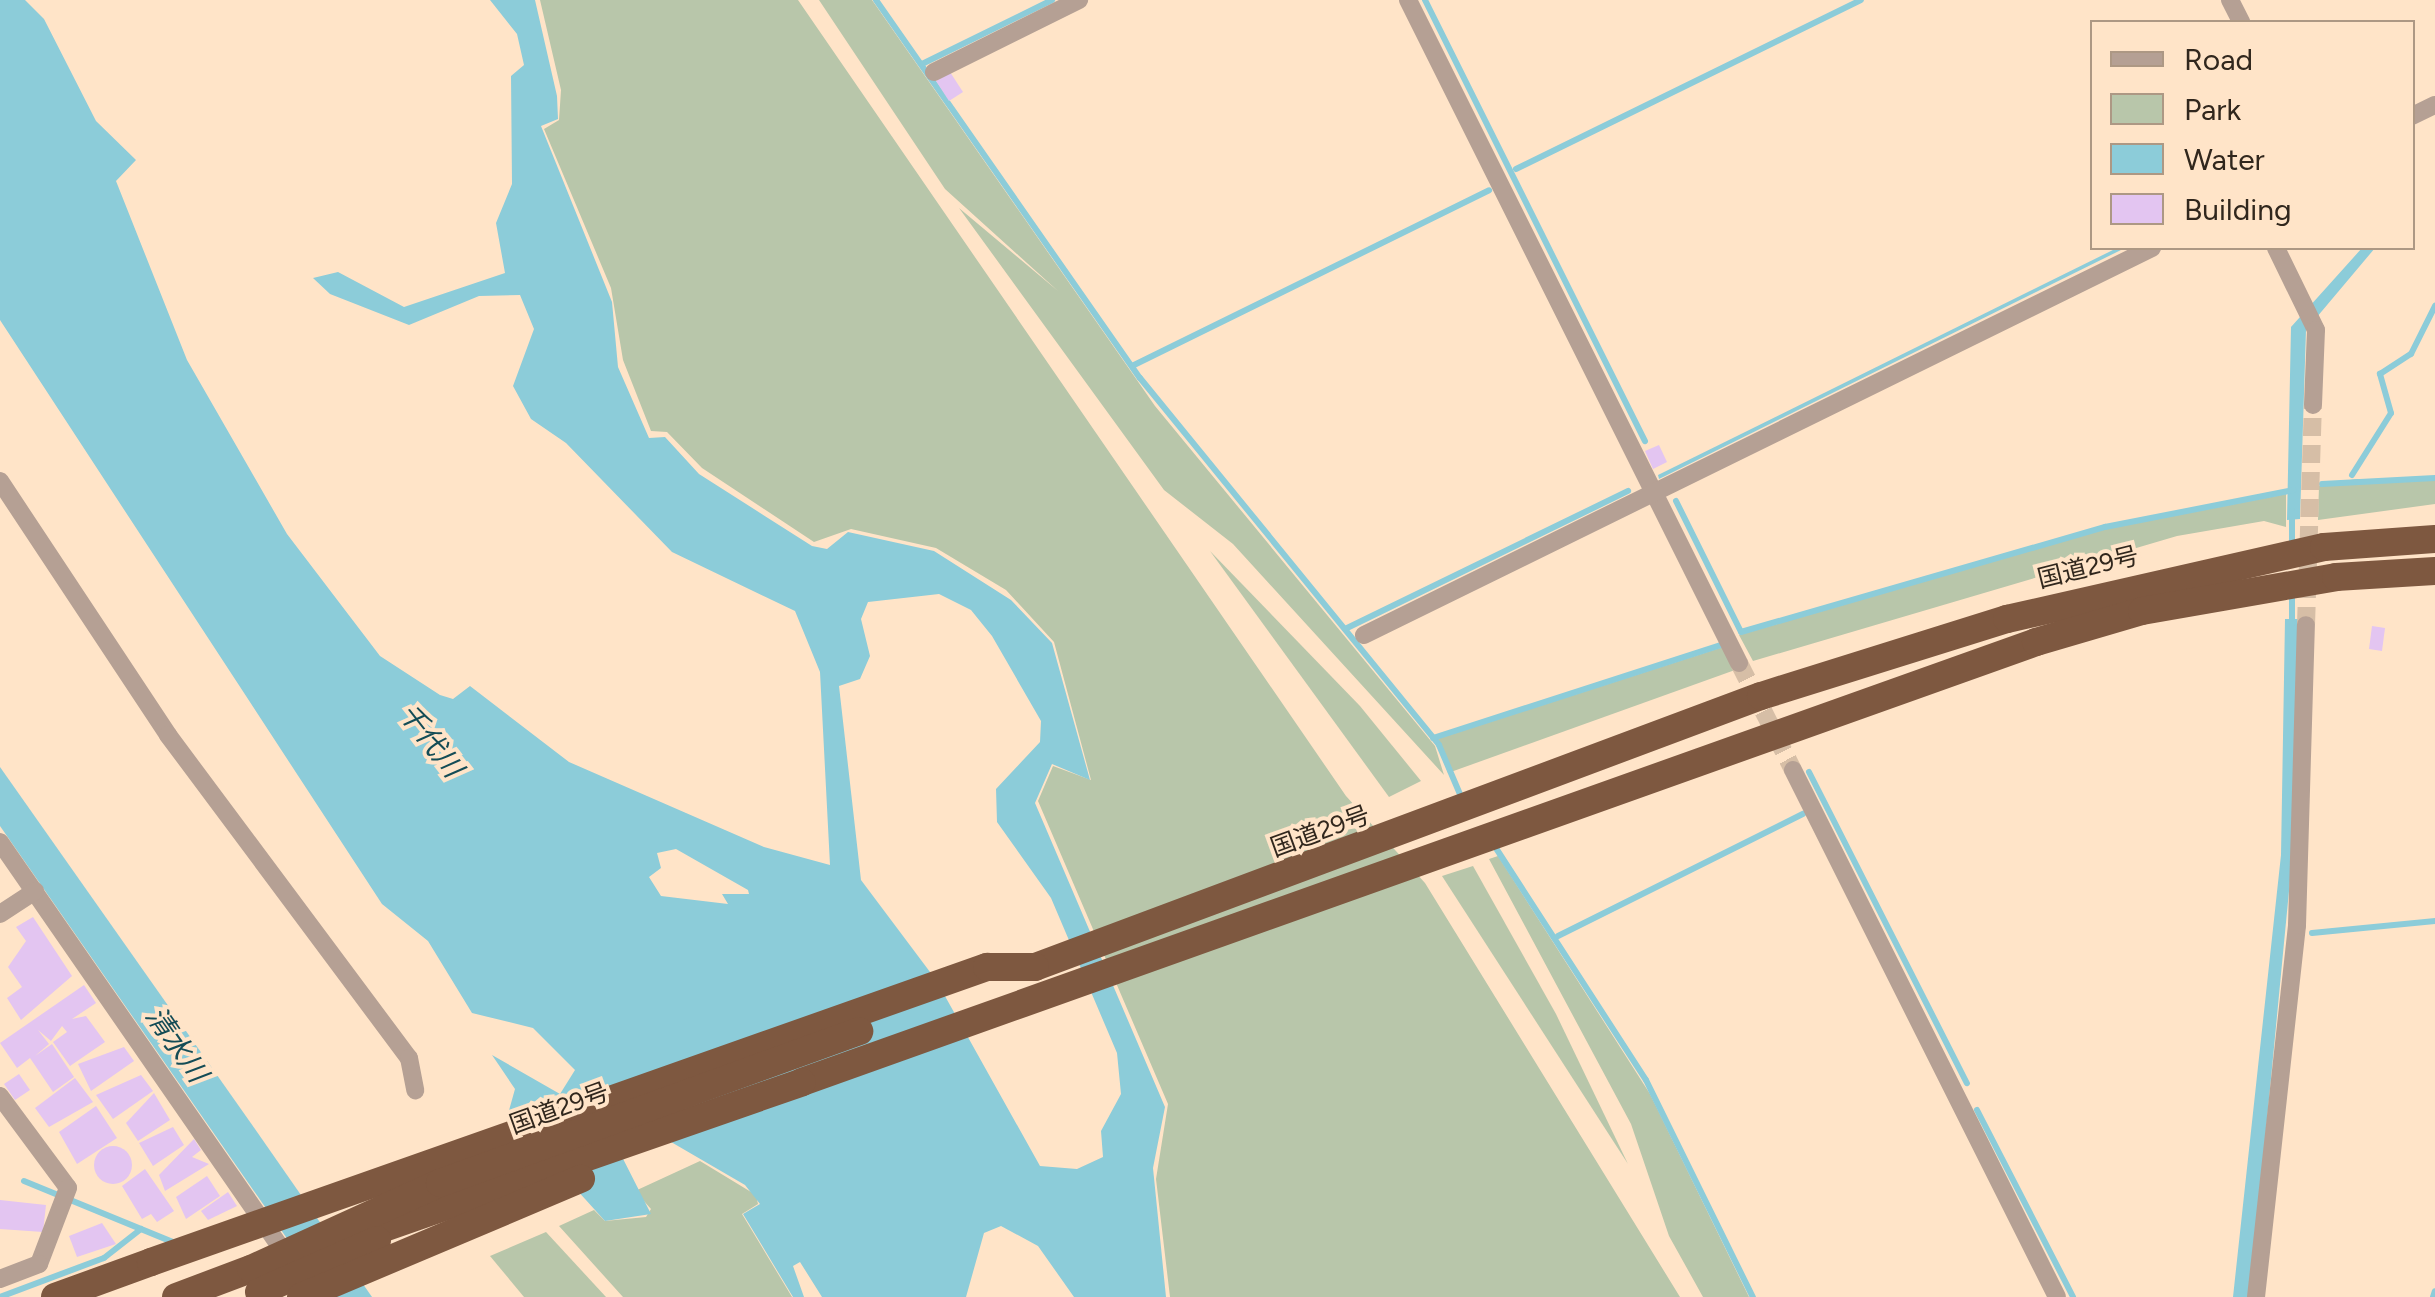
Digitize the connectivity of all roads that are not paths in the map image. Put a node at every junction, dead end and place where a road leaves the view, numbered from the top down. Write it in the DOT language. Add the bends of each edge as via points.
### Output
graph roads {
  1 [pos="1079,0"];
  2 [pos="1408,0"];
  3 [pos="934,72"];
  4 [pos="2148,250"];
  5 [pos="2277,250"];
  6 [pos="2313,405"];
  7 [pos="0,481"];
  8 [pos="1656,493"];
  9 [pos="2435,539"];
  10 [pos="2435,571"];
  11 [pos="2306,624"];
  12 [pos="1364,635"];
  13 [pos="1740,663"];
  14 [pos="1793,770"];
  15 [pos="0,842"];
  16 [pos="34,891"];
  17 [pos="0,914"];
  18 [pos="1035,967"];
  19 [pos="802,1082"];
  20 [pos="415,1090"];
  21 [pos="0,1096"];
  22 [pos="0,1279"];
  23 [pos="251,1286"];
  24 [pos="56,1297"];
  25 [pos="176,1297"];
  26 [pos="301,1297"];
  27 [pos="314,1297"];
  28 [pos="2057,1297"];
  29 [pos="2256,1297"];
  1 -- 3 [label="street"];
  2 -- 8 [label="street"];
  4 -- 8 [label="street"];
  5 -- 6 [label="street" via="2316,330"];
  7 -- 20 [label="street" via="168,735 409,1058"];
  8 -- 12 [label="street"];
  8 -- 13 [label="street"];
  9 -- 18 [label="highway, 国道29号" via="2324,547 2007,619 1761,696"];
  10 -- 19 [label="highway, 国道29号" via="2142,611 1537,816"];
  11 -- 29 [label="street" via="2298,924"];
  14 -- 28 [label="street"];
  15 -- 16 [label="street"];
  16 -- 17 [label="street"];
  16 -- 27 [label="street"];
  18 -- 23 [label="highway, 国道29号, bridge" via="440,1184"];
  18 -- 24 [label="highway, bridge" via="987,967"];
  19 -- 23 [label="highway, 国道29号, bridge"];
  19 -- 26 [label="highway, bridge"];
  21 -- 22 [label="street" via="68,1188 39,1264"];
  23 -- 25 [label="highway, 国道29号"];
}
